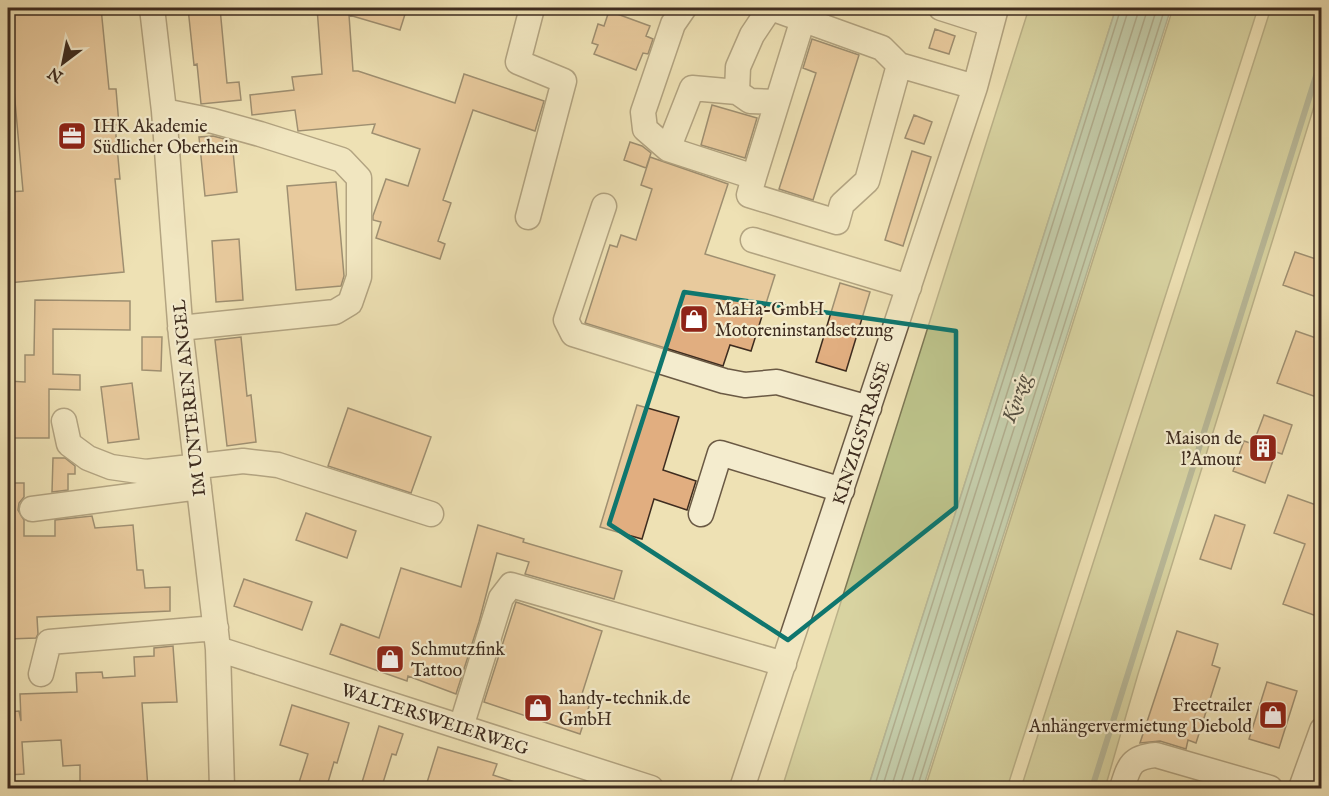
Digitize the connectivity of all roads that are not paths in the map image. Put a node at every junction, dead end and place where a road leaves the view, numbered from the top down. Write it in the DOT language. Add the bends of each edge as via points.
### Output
graph roads {
  1 [pos="152,8"];
  2 [pos="532,8"];
  3 [pos="684,8"];
  4 [pos="770,8"];
  5 [pos="941,8"];
  6 [pos="994,16"];
  7 [pos="804,19"];
  8 [pos="900,65"];
  9 [pos="975,87"];
  10 [pos="737,92"];
  11 [pos="777,102"];
  12 [pos="164,111"];
  13 [pos="668,149"];
  14 [pos="754,177"];
  15 [pos="604,206"];
  16 [pos="528,217"];
  17 [pos="753,240"];
  18 [pos="909,287"];
  19 [pos="180,328"];
  20 [pos="869,408"];
  21 [pos="64,421"];
  22 [pos="198,476"];
  23 [pos="842,490"];
  24 [pos="32,509"];
  25 [pos="431,514"];
  26 [pos="700,514"];
  27 [pos="217,638"];
  28 [pos="783,664"];
  29 [pos="41,674"];
  30 [pos="461,727"];
  31 [pos="1322,730"];
  32 [pos="222,789"];
  33 [pos="651,789"];
  34 [pos="742,789"];
  35 [pos="1122,789"];
  36 [pos="1270,789"];
  37 [pos="1301,789"];
  1 -- 12 [label="street, IM UNTEREN ANGEL"];
  2 -- 16 [label="street" via="518,62 564,81"];
  3 -- 13 [label="street" via="673,24 643,112 645,129"];
  4 -- 7 [label="street"];
  4 -- 10 [label="street" via="752,34 738,67"];
  5 -- 6 [label="street"];
  6 -- 9 [label="street, KINZIGSTRASSE"];
  7 -- 8 [label="street" via="882,48"];
  7 -- 11 [label="street"];
  8 -- 9 [label="street"];
  8 -- 14 [label="street" via="867,182 843,204 837,222 749,195"];
  9 -- 18 [label="street, KINZIGSTRASSE"];
  10 -- 11 [label="street" via="750,101"];
  10 -- 13 [label="street" via="692,88"];
  11 -- 14 [label="street"];
  12 -- 19 [label="street, IM UNTEREN ANGEL"];
  12 -- 19 [label="street" via="261,134 342,160 359,178 359,277 350,303 335,312"];
  13 -- 14 [label="street"];
  15 -- 20 [label="street" via="566,320 573,334 724,381 745,385 777,382"];
  17 -- 18 [label="street"];
  18 -- 20 [label="street, KINZIGSTRASSE"];
  19 -- 22 [label="street, IM UNTEREN ANGEL"];
  20 -- 23 [label="street, KINZIGSTRASSE"];
  21 -- 22 [label="street" via="69,444 88,458 111,467"];
  22 -- 24 [label="street"];
  22 -- 25 [label="street" via="243,461 278,465"];
  22 -- 27 [label="street, IM UNTEREN ANGEL"];
  23 -- 26 [label="street" via="720,453"];
  23 -- 28 [label="street, KINZIGSTRASSE"];
  27 -- 29 [label="street" via="49,642"];
  27 -- 30 [label="street, WALTERSWEIERWEG"];
  27 -- 32 [label="street, IM UNTEREN ANGEL"];
  28 -- 30 [label="street" via="511,585 501,598"];
  28 -- 34 [label="street, KINZIGSTRASSE"];
  30 -- 33 [label="street, WALTERSWEIERWEG"];
  31 -- 37 [label="street"];
  35 -- 36 [label="street" via="1133,761 1156,755"];
}
